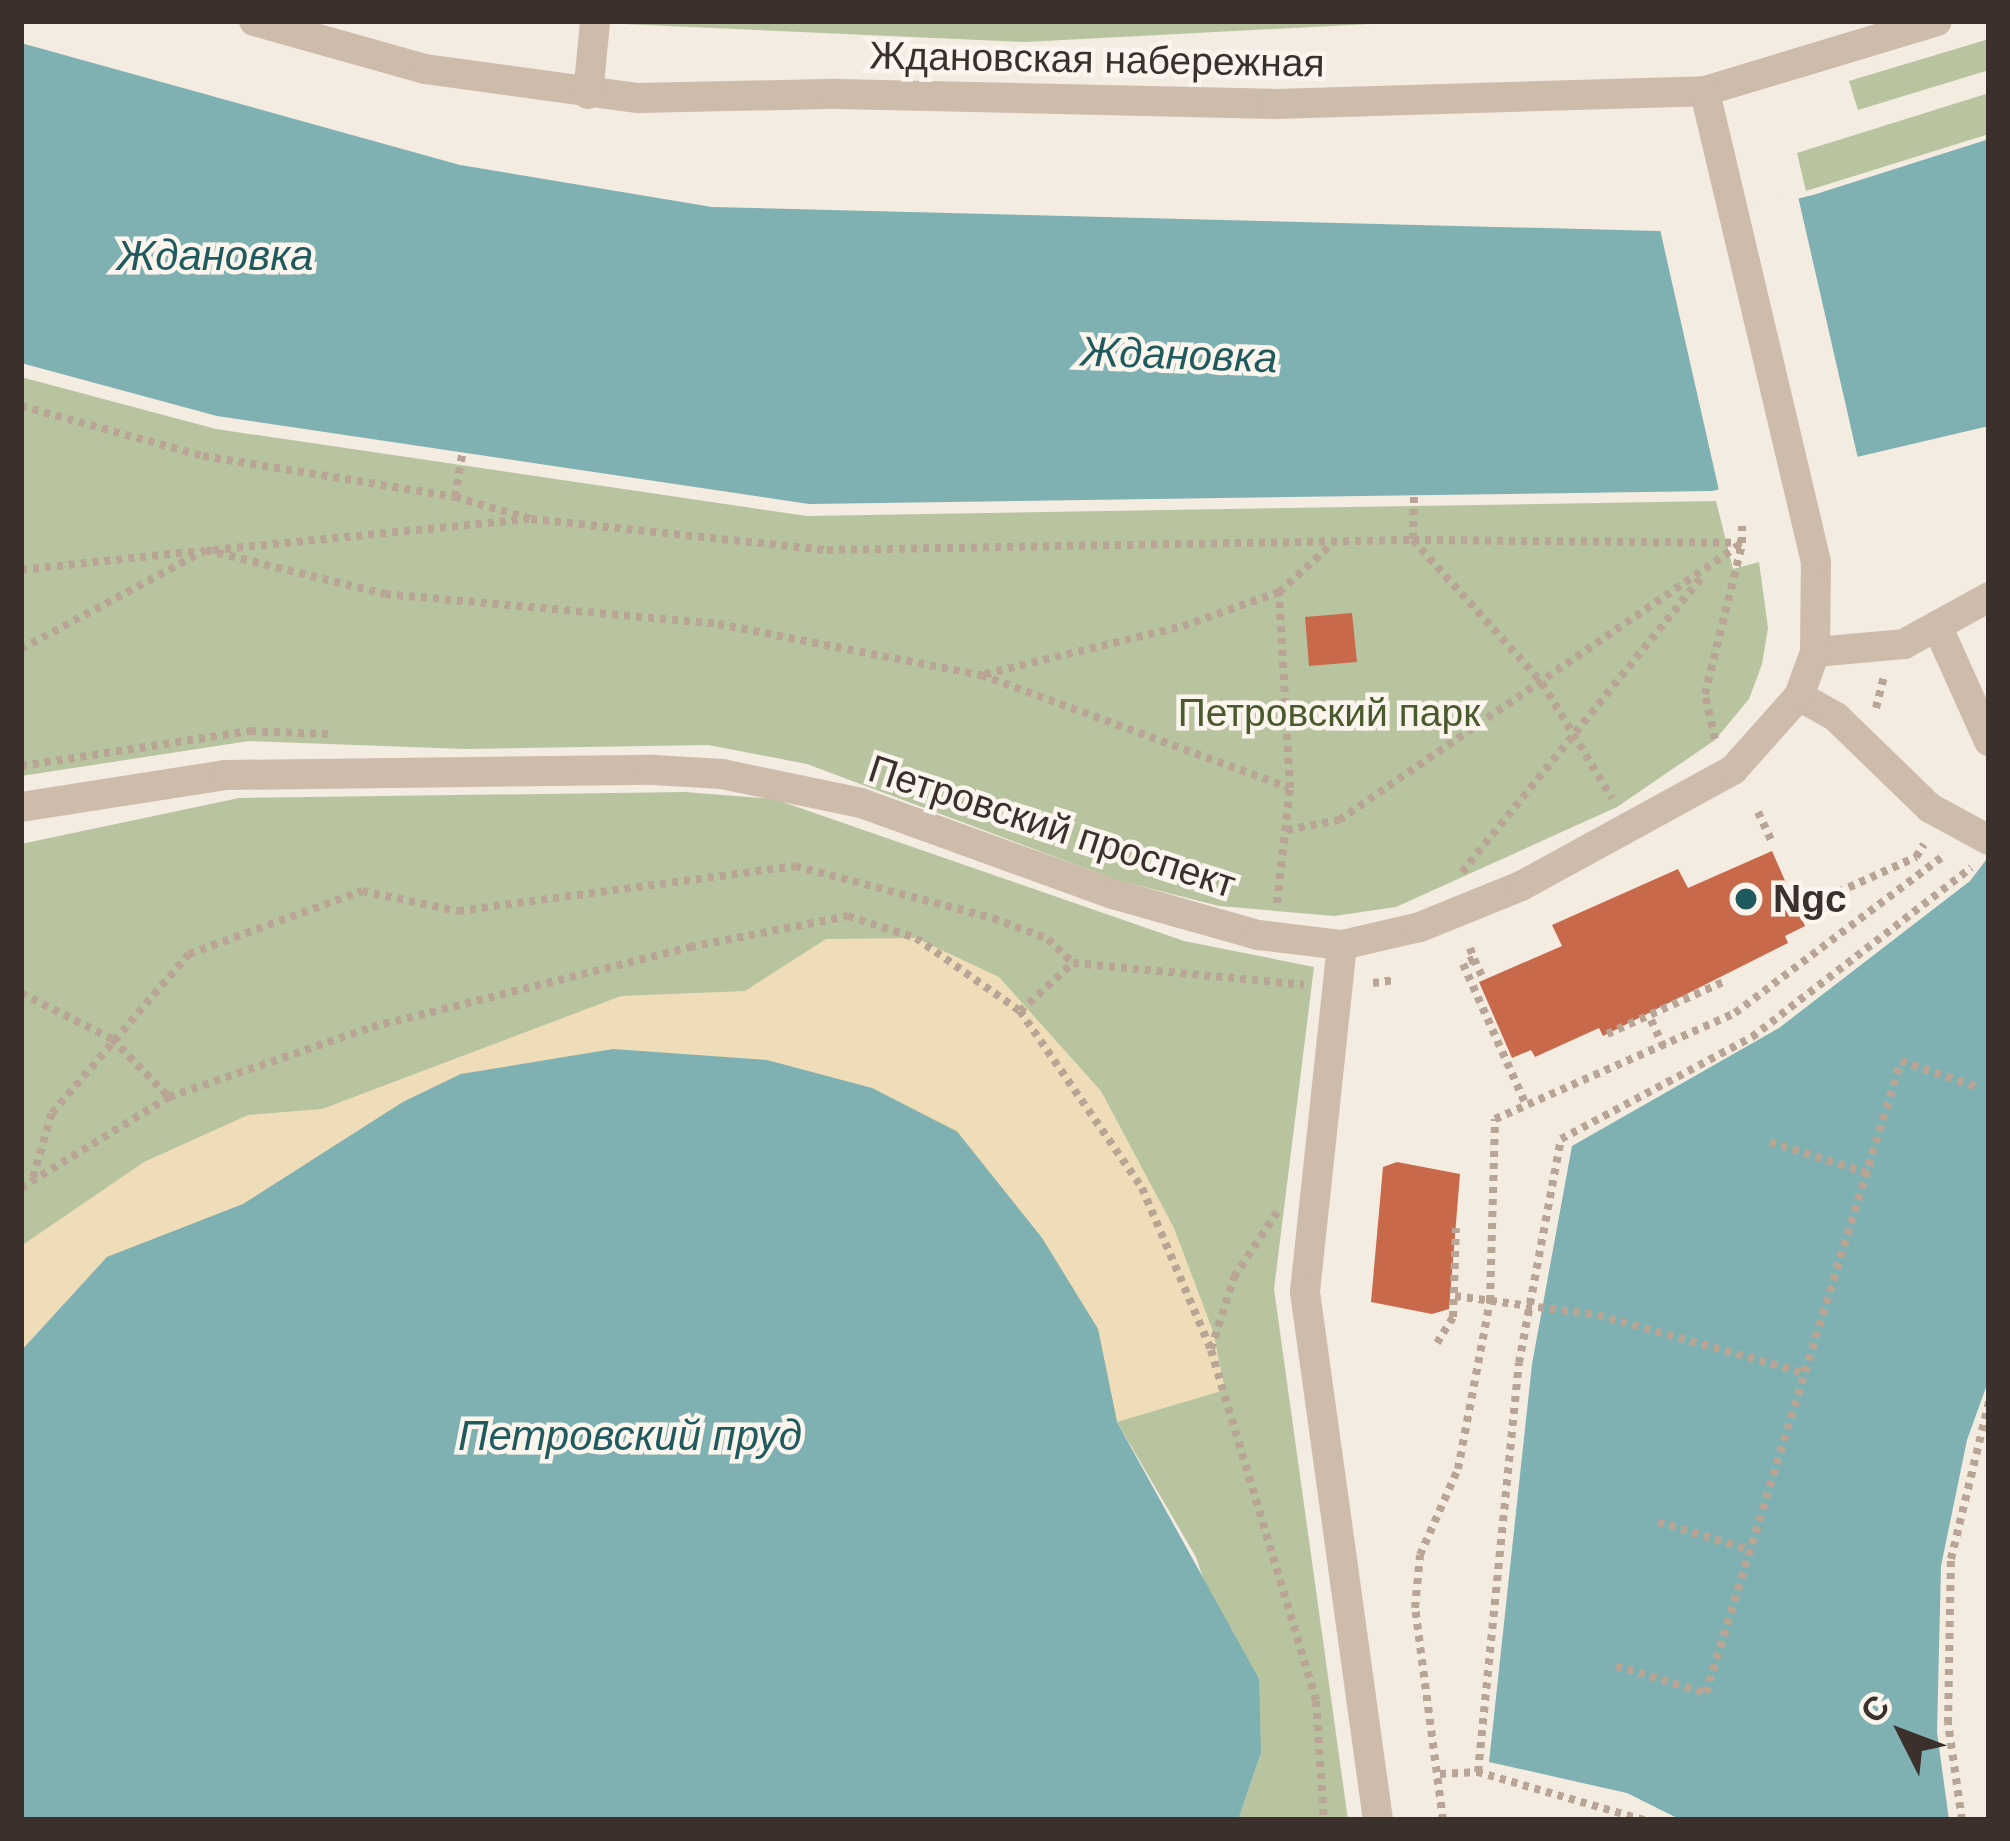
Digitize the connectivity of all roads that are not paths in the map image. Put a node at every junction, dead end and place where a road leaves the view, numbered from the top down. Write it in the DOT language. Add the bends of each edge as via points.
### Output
graph roads {
  1 [pos="254,21"];
  2 [pos="1937,21"];
  3 [pos="595,22"];
  4 [pos="1705,91"];
  5 [pos="588,94"];
  6 [pos="1989,597"];
  7 [pos="1939,630"];
  8 [pos="1815,652"];
  9 [pos="1799,696"];
  10 [pos="1989,741"];
  11 [pos="21,807"];
  12 [pos="1985,854"];
  13 [pos="1342,944"];
  14 [pos="1378,1820"];
  1 -- 5 [label="street, Ждановская набережная" via="425,69"];
  2 -- 4 [label="street, Ждановская набережная"];
  3 -- 5 [label="street"];
  4 -- 5 [label="street, Ждановская набережная" via="1275,104"];
  4 -- 8 [label="street, Петровский проспект" via="1804,509 1820,610"];
  6 -- 7 [label="street"];
  7 -- 8 [label="street" via="1885,648"];
  7 -- 10 [label="street"];
  8 -- 9 [label="street, Петровский проспект"];
  9 -- 12 [label="street"];
  9 -- 13 [label="street, Петровский проспект" via="1733,770 1631,832 1420,927"];
  11 -- 13 [label="street, Петровский проспект" via="225,775 722,774 861,803 1190,917"];
  13 -- 14 [label="street" via="1304,1292"];
}
